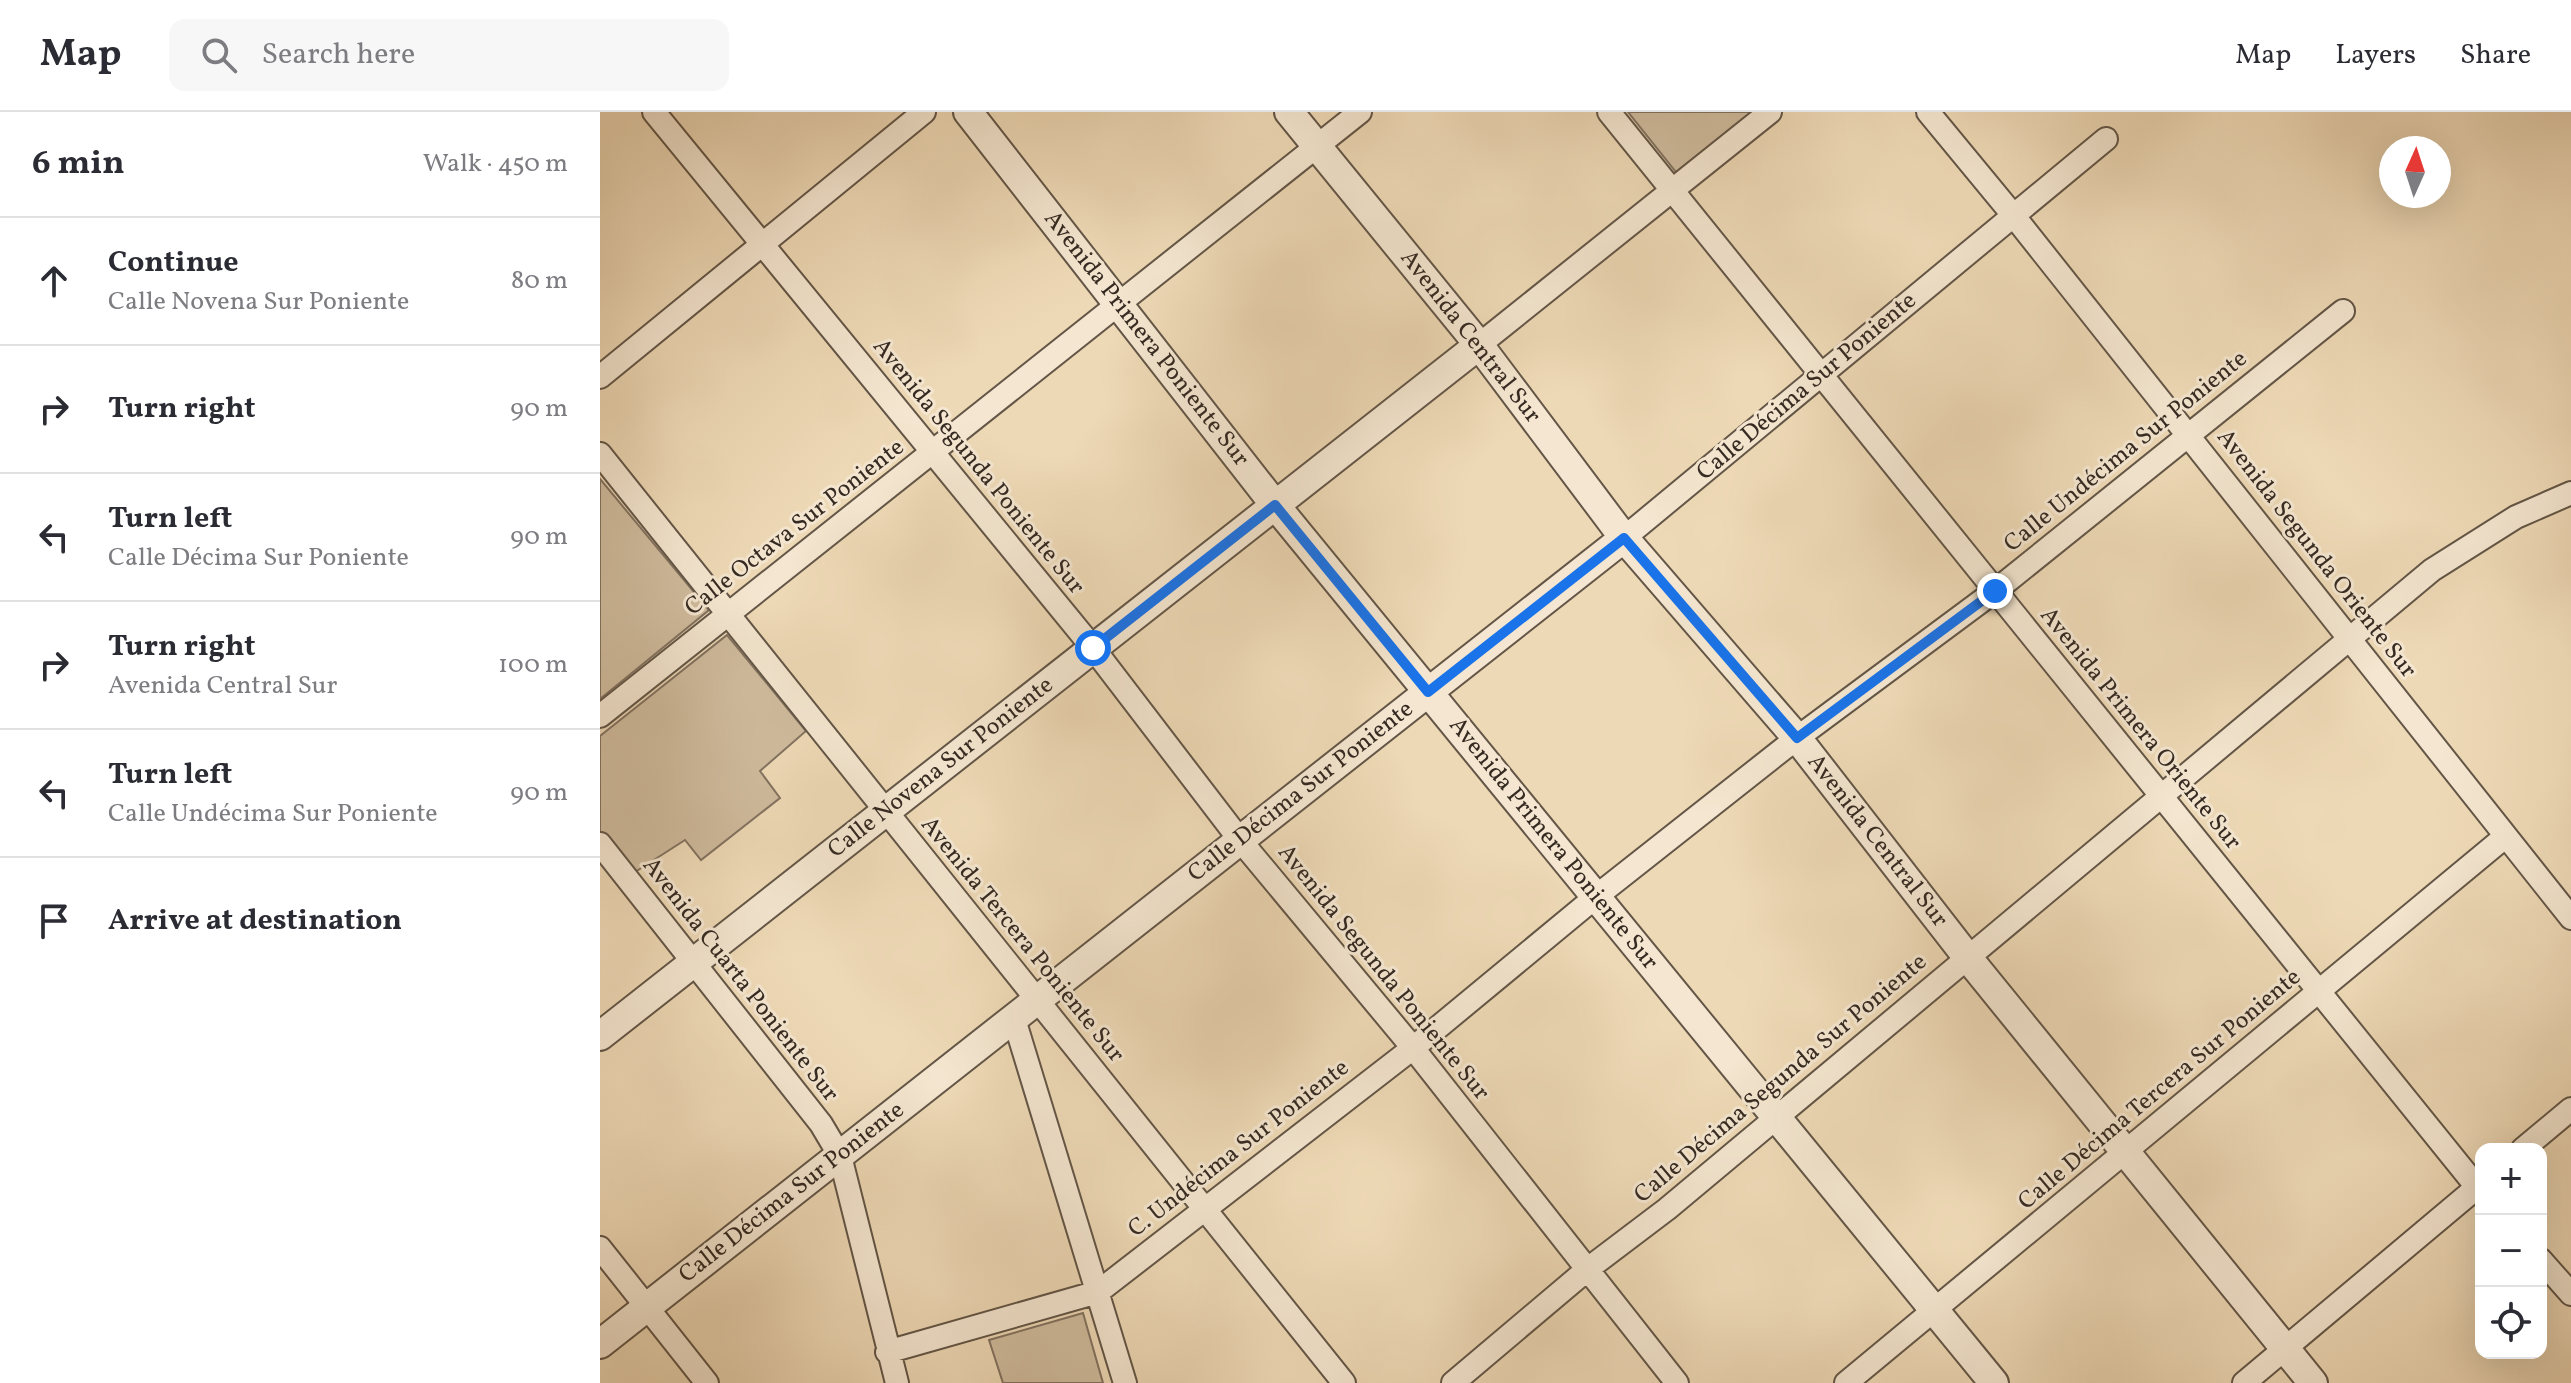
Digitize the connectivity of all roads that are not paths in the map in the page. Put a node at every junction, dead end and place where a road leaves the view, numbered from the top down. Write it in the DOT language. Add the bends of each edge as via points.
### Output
graph roads {
  1 [pos="654,112"];
  2 [pos="924,112"];
  3 [pos="968,112"];
  4 [pos="1289,112"];
  5 [pos="1360,112"];
  6 [pos="1609,112"];
  7 [pos="1770,112"];
  8 [pos="1928,112"];
  9 [pos="2106,139"];
  10 [pos="1317,146"];
  11 [pos="1674,191"];
  12 [pos="2013,215"];
  13 [pos="762,244"];
  14 [pos="1119,304"];
  15 [pos="2343,311"];
  16 [pos="1479,345"];
  17 [pos="1821,375"];
  18 [pos="600,377"];
  19 [pos="2189,435"];
  20 [pos="933,452"];
  21 [pos="600,454"];
  22 [pos="2571,493"];
  23 [pos="1275,505"];
  24 [pos="1624,538"];
  25 [pos="1995,591"];
  26 [pos="727,615"];
  27 [pos="2350,638"];
  28 [pos="1093,648"];
  29 [pos="1428,692"];
  30 [pos="600,716"];
  31 [pos="1797,738"];
  32 [pos="2161,796"];
  33 [pos="886,811"];
  34 [pos="2506,836"];
  35 [pos="1240,840"];
  36 [pos="600,844"];
  37 [pos="1598,895"];
  38 [pos="2571,918"];
  39 [pos="1968,958"];
  40 [pos="693,963"];
  41 [pos="2319,992"];
  42 [pos="1037,1000"];
  43 [pos="1014,1019"];
  44 [pos="600,1036"];
  45 [pos="1413,1048"];
  46 [pos="2571,1109"];
  47 [pos="1775,1118"];
  48 [pos="2530,1143"];
  49 [pos="2127,1153"];
  50 [pos="840,1156"];
  51 [pos="2475,1182"];
  52 [pos="2475,1192"];
  53 [pos="1204,1210"];
  54 [pos="600,1248"];
  55 [pos="2547,1267"];
  56 [pos="1589,1268"];
  57 [pos="1098,1292"];
  58 [pos="2571,1294"];
  59 [pos="647,1307"];
  60 [pos="1934,1311"];
  61 [pos="600,1344"];
  62 [pos="2284,1350"];
  63 [pos="887,1352"];
  64 [pos="707,1383"];
  65 [pos="897,1383"];
  66 [pos="1125,1383"];
  67 [pos="1344,1383"];
  68 [pos="1453,1383"];
  69 [pos="1677,1383"];
  70 [pos="1846,1383"];
  71 [pos="1994,1383"];
  72 [pos="2244,1383"];
  73 [pos="2313,1383"];
  1 -- 13 [label="street, Avenida Segunda Poniente Sur"];
  2 -- 13 [label="street"];
  3 -- 14 [label="street, Avenida Primera Poniente Sur"];
  4 -- 10 [label="street, Avenida Central Sur"];
  5 -- 10 [label="street, Calle Octava Sur Poniente"];
  6 -- 11 [label="street, Avenida Primera Oriente Sur"];
  7 -- 11 [label="street, Calle Novena Sur Poniente"];
  8 -- 12 [label="street, Avenida Segunda Oriente Sur"];
  9 -- 12 [label="street, Calle Décima Sur Poniente"];
  10 -- 14 [label="street, Calle Octava Sur Poniente"];
  10 -- 16 [label="street, Avenida Central Sur"];
  11 -- 16 [label="street, Calle Novena Sur Poniente"];
  11 -- 17 [label="street, Avenida Primera Oriente Sur"];
  12 -- 17 [label="street, Calle Décima Sur Poniente"];
  12 -- 19 [label="street, Avenida Segunda Oriente Sur"];
  13 -- 18 [label="street"];
  13 -- 20 [label="street, Avenida Segunda Poniente Sur"];
  14 -- 20 [label="street, Calle Octava Sur Poniente"];
  14 -- 23 [label="street, Avenida Primera Poniente Sur"];
  15 -- 19 [label="street, Calle Undécima Sur Poniente"];
  16 -- 23 [label="street, Calle Novena Sur Poniente"];
  16 -- 24 [label="street, Avenida Central Sur"];
  17 -- 24 [label="street, Calle Décima Sur Poniente"];
  17 -- 25 [label="street, Avenida Primera Oriente Sur"];
  19 -- 25 [label="street, Calle Undécima Sur Poniente"];
  19 -- 27 [label="street, Avenida Segunda Oriente Sur"];
  20 -- 26 [label="street, Calle Octava Sur Poniente"];
  20 -- 28 [label="street, Avenida Segunda Poniente Sur"];
  21 -- 26 [label="street, Avenida Tercera Poniente Sur"];
  22 -- 27 [label="street, Calle Décima Segunda Sur Poniente" via="2516,517 2432,570"];
  23 -- 28 [label="street, Calle Novena Sur Poniente"];
  23 -- 29 [label="street, Avenida Primera Poniente Sur"];
  24 -- 29 [label="street, Calle Décima Sur Poniente"];
  24 -- 31 [label="street, Avenida Central Sur"];
  25 -- 31 [label="street, Calle Undécima Sur Poniente"];
  25 -- 32 [label="street, Avenida Primera Oriente Sur"];
  26 -- 30 [label="street, Calle Octava Sur Poniente"];
  26 -- 33 [label="street, Avenida Tercera Poniente Sur"];
  27 -- 32 [label="street, Calle Décima Segunda Sur Poniente"];
  27 -- 34 [label="street, Avenida Segunda Oriente Sur"];
  28 -- 33 [label="street, Calle Novena Sur Poniente"];
  28 -- 35 [label="street, Avenida Segunda Poniente Sur"];
  29 -- 35 [label="street, Calle Décima Sur Poniente"];
  29 -- 37 [label="street, Avenida Primera Poniente Sur"];
  31 -- 37 [label="street, Calle Undécima Sur Poniente"];
  31 -- 39 [label="street, Avenida Central Sur"];
  32 -- 39 [label="street, Calle Décima Segunda Sur Poniente"];
  32 -- 41 [label="street, Avenida Primera Oriente Sur"];
  33 -- 40 [label="street, Calle Novena Sur Poniente"];
  33 -- 42 [label="street, Avenida Tercera Poniente Sur"];
  34 -- 38 [label="street, Avenida Segunda Oriente Sur"];
  34 -- 41 [label="street, Calle Décima Tercera Sur Poniente"];
  35 -- 42 [label="street, Calle Décima Sur Poniente"];
  35 -- 45 [label="street, Avenida Segunda Poniente Sur"];
  36 -- 40 [label="street, Avenida Cuarta Poniente Sur"];
  37 -- 45 [label="street, Calle Undécima Sur Poniente"];
  37 -- 47 [label="street, Avenida Primera Poniente Sur"];
  39 -- 47 [label="street, Calle Décima Segunda Sur Poniente"];
  39 -- 49 [label="street, Avenida Central Sur"];
  40 -- 44 [label="street, Calle Novena Sur Poniente"];
  40 -- 50 [label="street, Avenida Cuarta Poniente Sur" via="821,1124"];
  41 -- 49 [label="street, Calle Décima Tercera Sur Poniente"];
  41 -- 51 [label="street, Avenida Primera Oriente Sur"];
  42 -- 43 [label="street, Calle Décima Sur Poniente"];
  42 -- 53 [label="street, Avenida Tercera Poniente Sur"];
  43 -- 50 [label="street, Calle Décima Sur Poniente"];
  43 -- 57 [label="street"];
  45 -- 53 [label="street, C. Undécima Sur Poniente"];
  45 -- 56 [label="street, Avenida Segunda Poniente Sur"];
  46 -- 48 [label="street"];
  47 -- 56 [label="street, Calle Décima Segunda Sur Poniente"];
  47 -- 60 [label="street, Avenida Primera Poniente Sur"];
  49 -- 60 [label="street, Calle Décima Tercera Sur Poniente"];
  49 -- 62 [label="street, Avenida Central Sur"];
  50 -- 59 [label="street, Calle Décima Sur Poniente"];
  50 -- 63 [label="street, Avenida Cuarta Poniente Sur"];
  52 -- 62 [label="street"];
  53 -- 57 [label="street, C. Undécima Sur Poniente"];
  53 -- 67 [label="street, Avenida Tercera Poniente Sur"];
  54 -- 59 [label="street"];
  55 -- 58 [label="street"];
  56 -- 68 [label="street, Calle Décima Segunda Sur Poniente"];
  56 -- 69 [label="street, Avenida Segunda Poniente Sur"];
  57 -- 63 [label="street"];
  57 -- 66 [label="street"];
  59 -- 61 [label="street, Calle Décima Sur Poniente"];
  59 -- 64 [label="street"];
  60 -- 70 [label="street, Calle Décima Tercera Sur Poniente"];
  60 -- 71 [label="street, Avenida Primera Poniente Sur"];
  62 -- 72 [label="street"];
  62 -- 73 [label="street, Avenida Central Sur"];
  63 -- 65 [label="street, Avenida Cuarta Poniente Sur"];
}
